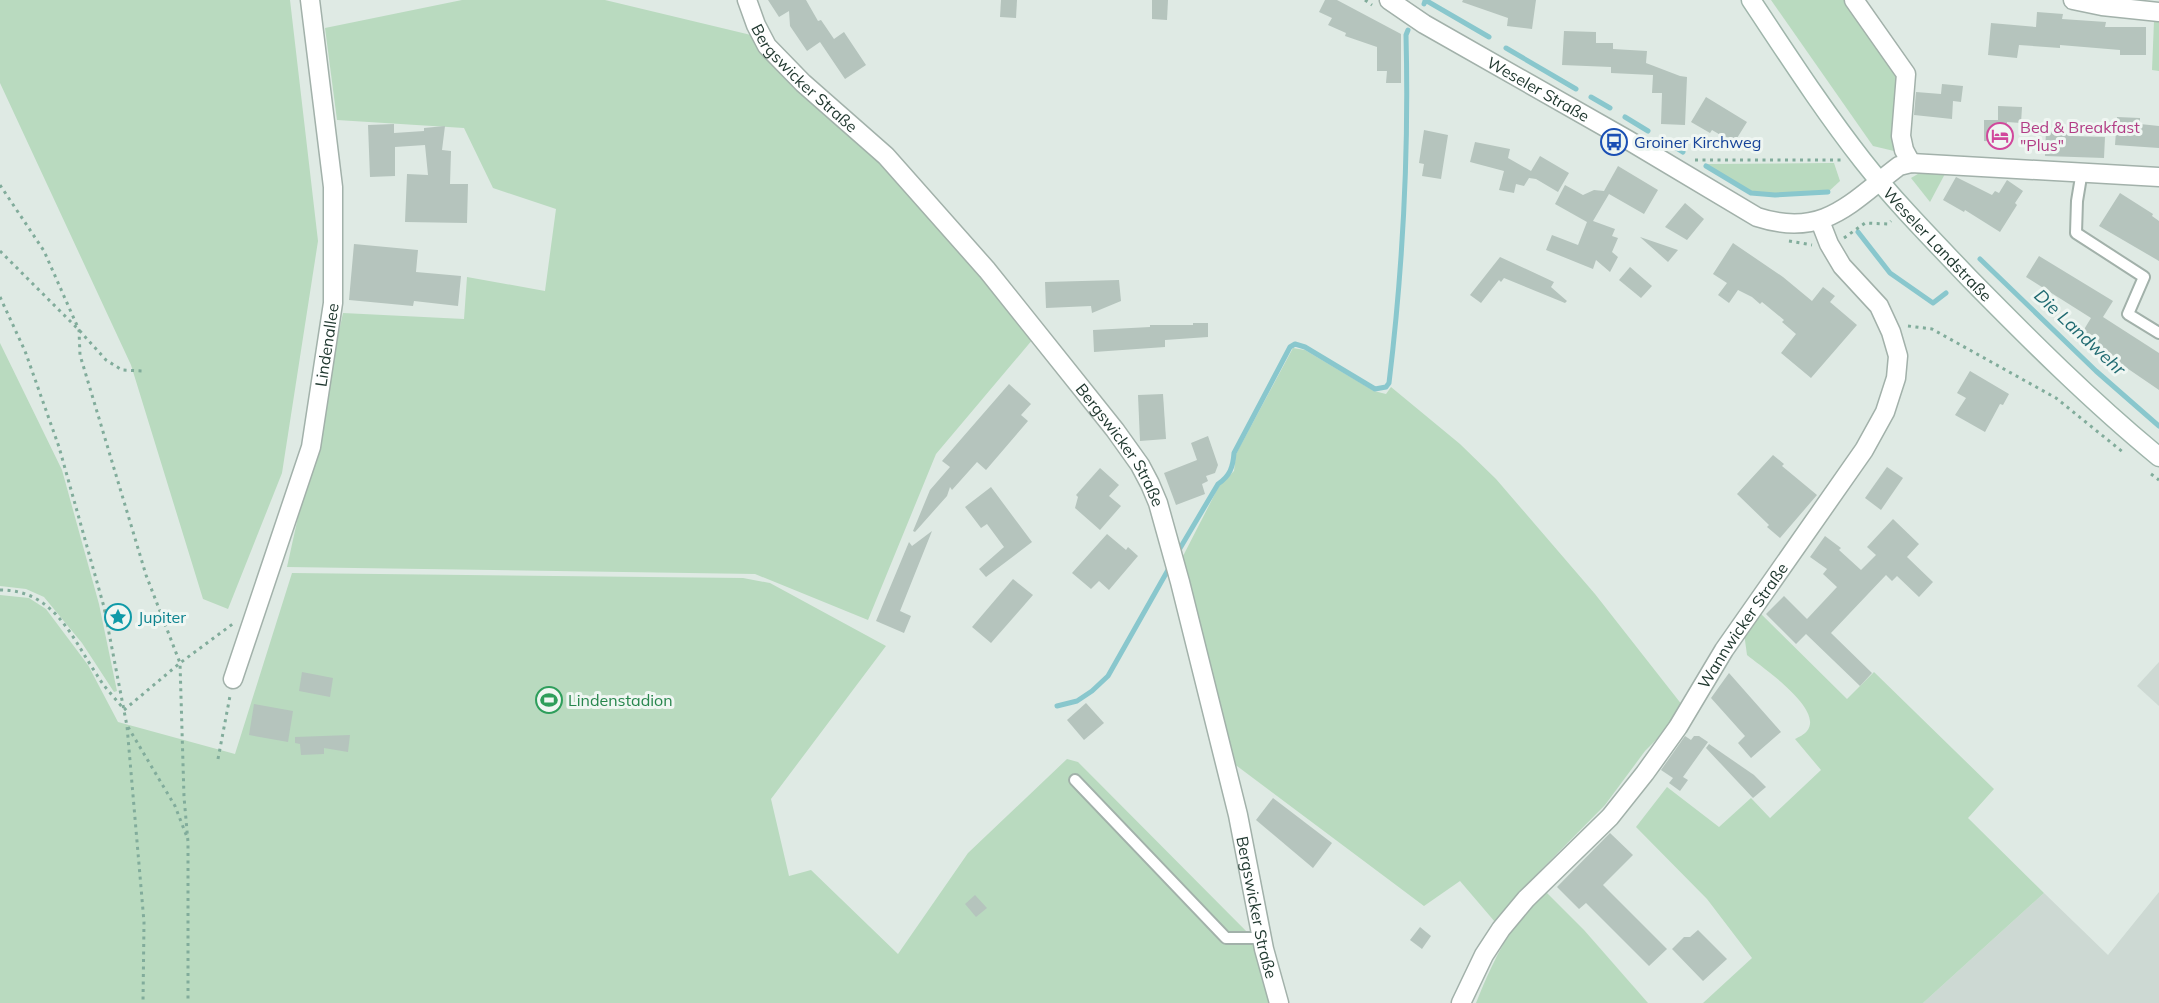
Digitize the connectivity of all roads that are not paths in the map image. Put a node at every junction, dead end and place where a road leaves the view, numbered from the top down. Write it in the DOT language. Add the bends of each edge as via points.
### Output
graph roads {
  1 [pos="309,0"];
  2 [pos="747,0"];
  3 [pos="1389,0"];
  4 [pos="1751,0"];
  5 [pos="1854,0"];
  6 [pos="2073,0"];
  7 [pos="2159,12"];
  8 [pos="1911,163"];
  9 [pos="2082,171"];
  10 [pos="2159,177"];
  11 [pos="1879,181"];
  12 [pos="1820,221"];
  13 [pos="2159,333"];
  14 [pos="2159,456"];
  15 [pos="233,679"];
  16 [pos="1075,780"];
  17 [pos="1262,938"];
  18 [pos="1279,1003"];
  19 [pos="1461,1003"];
  1 -- 15 [label="street, Lindenallee" via="333,187 333,303 311,447"];
  2 -- 17 [label="street, Bergswicker Straße" via="767,46 886,156 987,270 1140,465 1158,503 1180,582 1238,815"];
  3 -- 12 [label="street, Weseler Straße" via="1757,217 1787,224"];
  4 -- 11 [label="street, Weseler Landstraße"];
  5 -- 8 [label="street" via="1906,74 1901,136"];
  6 -- 7 [label="street"];
  8 -- 9 [label="street"];
  8 -- 11 [label="street" via="1899,166"];
  9 -- 10 [label="street"];
  9 -- 13 [label="lane" via="2076,232 2144,277 2128,314"];
  11 -- 12 [label="street, Weseler Straße" via="1841,212"];
  11 -- 14 [label="street, Weseler Landstraße" via="2005,314"];
  12 -- 19 [label="street, Wannwicker Straße" via="1842,266 1879,306 1891,332 1898,356 1896,378 1884,412 1864,450 1724,650 1678,727 1610,817 1526,899 1501,929"];
  16 -- 17 [label="lane" via="1226,938"];
  17 -- 18 [label="street, Bergswicker Straße"];
}
